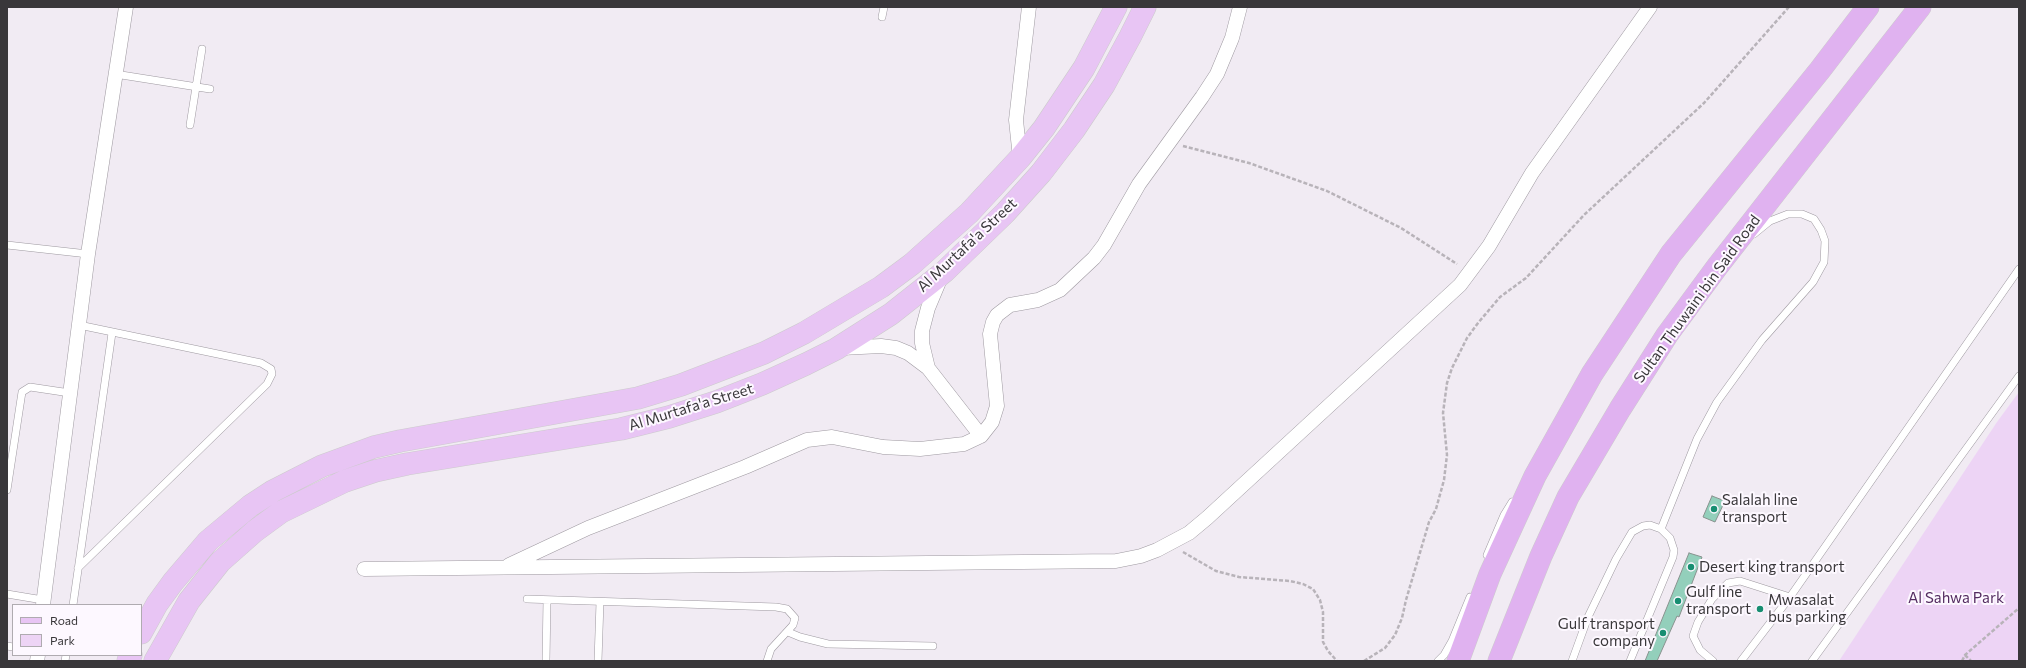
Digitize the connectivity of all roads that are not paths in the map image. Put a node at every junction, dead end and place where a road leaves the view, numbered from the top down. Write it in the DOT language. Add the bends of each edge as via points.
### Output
graph roads {
  1 [pos="126,7"];
  2 [pos="884,7"];
  3 [pos="1029,7"];
  4 [pos="1116,7"];
  5 [pos="1145,7"];
  6 [pos="1240,7"];
  7 [pos="1650,7"];
  8 [pos="1868,7"];
  9 [pos="1920,7"];
  10 [pos="882,17"];
  11 [pos="202,49"];
  12 [pos="115,74"];
  13 [pos="196,87"];
  14 [pos="210,89"];
  15 [pos="190,124"];
  16 [pos="1020,158"];
  17 [pos="7,245"];
  18 [pos="88,254"];
  19 [pos="1717,267"];
  20 [pos="2019,269"];
  21 [pos="944,272"];
  22 [pos="79,325"];
  23 [pos="112,333"];
  24 [pos="836,349"];
  25 [pos="928,368"];
  26 [pos="2019,376"];
  27 [pos="70,393"];
  28 [pos="11,435"];
  29 [pos="981,436"];
  30 [pos="1535,476"];
  31 [pos="7,490"];
  32 [pos="1661,529"];
  33 [pos="1485,560"];
  34 [pos="505,567"];
  35 [pos="78,568"];
  36 [pos="364,569"];
  37 [pos="1473,590"];
  38 [pos="7,594"];
  39 [pos="1790,597"];
  40 [pos="527,599"];
  41 [pos="547,600"];
  42 [pos="600,602"];
  43 [pos="43,603"];
  44 [pos="73,604"];
  45 [pos="142,631"];
  46 [pos="788,632"];
  47 [pos="933,646"];
  48 [pos="155,661"];
  49 [pos="546,661"];
  50 [pos="598,661"];
  51 [pos="767,661"];
  52 [pos="1438,661"];
  53 [pos="1458,661"];
  54 [pos="1499,661"];
  55 [pos="1572,661"];
  56 [pos="1630,661"];
  57 [pos="1713,661"];
  58 [pos="1741,661"];
  59 [pos="1812,661"];
  1 -- 12 [label="street"];
  2 -- 10 [label="lane"];
  3 -- 16 [label="street" via="1016,120"];
  4 -- 16 [label="main road, Al Murtafa'a Street" via="1084,68 1044,128"];
  5 -- 21 [label="main road, Al Murtafa'a Street" via="1104,85 1074,130 1041,173 1005,213"];
  6 -- 29 [label="street" via="1232,38 1217,74 1139,184 1104,245 1083,271 1066,286 1038,300 1010,305 997,315 990,334 998,406 992,422"];
  7 -- 34 [label="street" via="1532,173 1470,273 1437,308 1207,518 1171,544 1141,556 1116,561"];
  8 -- 30 [label="highway" via="1671,254 1592,374"];
  9 -- 19 [label="highway, Sultan Thuwaini bin Said Road"];
  11 -- 13 [label="lane"];
  12 -- 13 [label="lane"];
  12 -- 18 [label="street"];
  13 -- 14 [label="lane"];
  13 -- 15 [label="lane"];
  16 -- 45 [label="main road, Al Murtafa'a Street" via="969,213 912,264 843,311 764,353 723,370 638,398 374,447 322,466 279,487 229,523 194,556 172,582"];
  17 -- 18 [label="lane"];
  18 -- 22 [label="street"];
  19 -- 32 [label="lane" via="1770,221 1788,214 1802,214 1814,219 1822,230 1825,241 1824,262 1813,282 1762,340 1717,402 1697,439"];
  19 -- 54 [label="highway, Sultan Thuwaini bin Said Road" via="1667,335 1568,497 1540,556"];
  20 -- 39 [label="lane"];
  21 -- 24 [label="main road, Al Murtafa'a Street" via="891,314"];
  21 -- 25 [label="street" via="928,308 922,331"];
  22 -- 23 [label="lane"];
  22 -- 27 [label="street"];
  23 -- 35 [label="lane"];
  23 -- 35 [label="lane" via="262,363 271,369 272,374 268,384"];
  24 -- 25 [label="street" via="881,346 896,348 908,353"];
  24 -- 48 [label="main road, Al Murtafa'a Street" via="762,384 669,417 621,429 407,464 345,481 281,512 254,531 220,562 189,601"];
  25 -- 29 [label="street"];
  26 -- 59 [label="lane"];
  27 -- 28 [label="lane" via="30,387 25,389 20,397"];
  27 -- 43 [label="street"];
  28 -- 31 [label="lane"];
  29 -- 34 [label="street" via="964,444 920,449 883,447 832,437 807,440 724,476 588,528"];
  30 -- 33 [label="lane" via="1513,500 1504,515"];
  30 -- 53 [label="highway" via="1490,574"];
  32 -- 55 [label="lane" via="1650,525 1632,532 1601,588"];
  32 -- 56 [label="lane" via="1673,544 1673,557"];
  34 -- 36 [label="street"];
  35 -- 44 [label="lane"];
  37 -- 52 [label="lane" via="1452,641"];
  38 -- 43 [label="lane"];
  39 -- 57 [label="lane" via="1740,581 1728,583 1712,599 1693,636 1700,650"];
  39 -- 58 [label="lane"];
  40 -- 41 [label="lane"];
  41 -- 42 [label="lane"];
  41 -- 49 [label="lane"];
  42 -- 46 [label="lane" via="781,607 788,609 795,618"];
  42 -- 50 [label="lane"];
  46 -- 47 [label="lane" via="800,638 828,644"];
  46 -- 51 [label="lane" via="771,649"];
}
